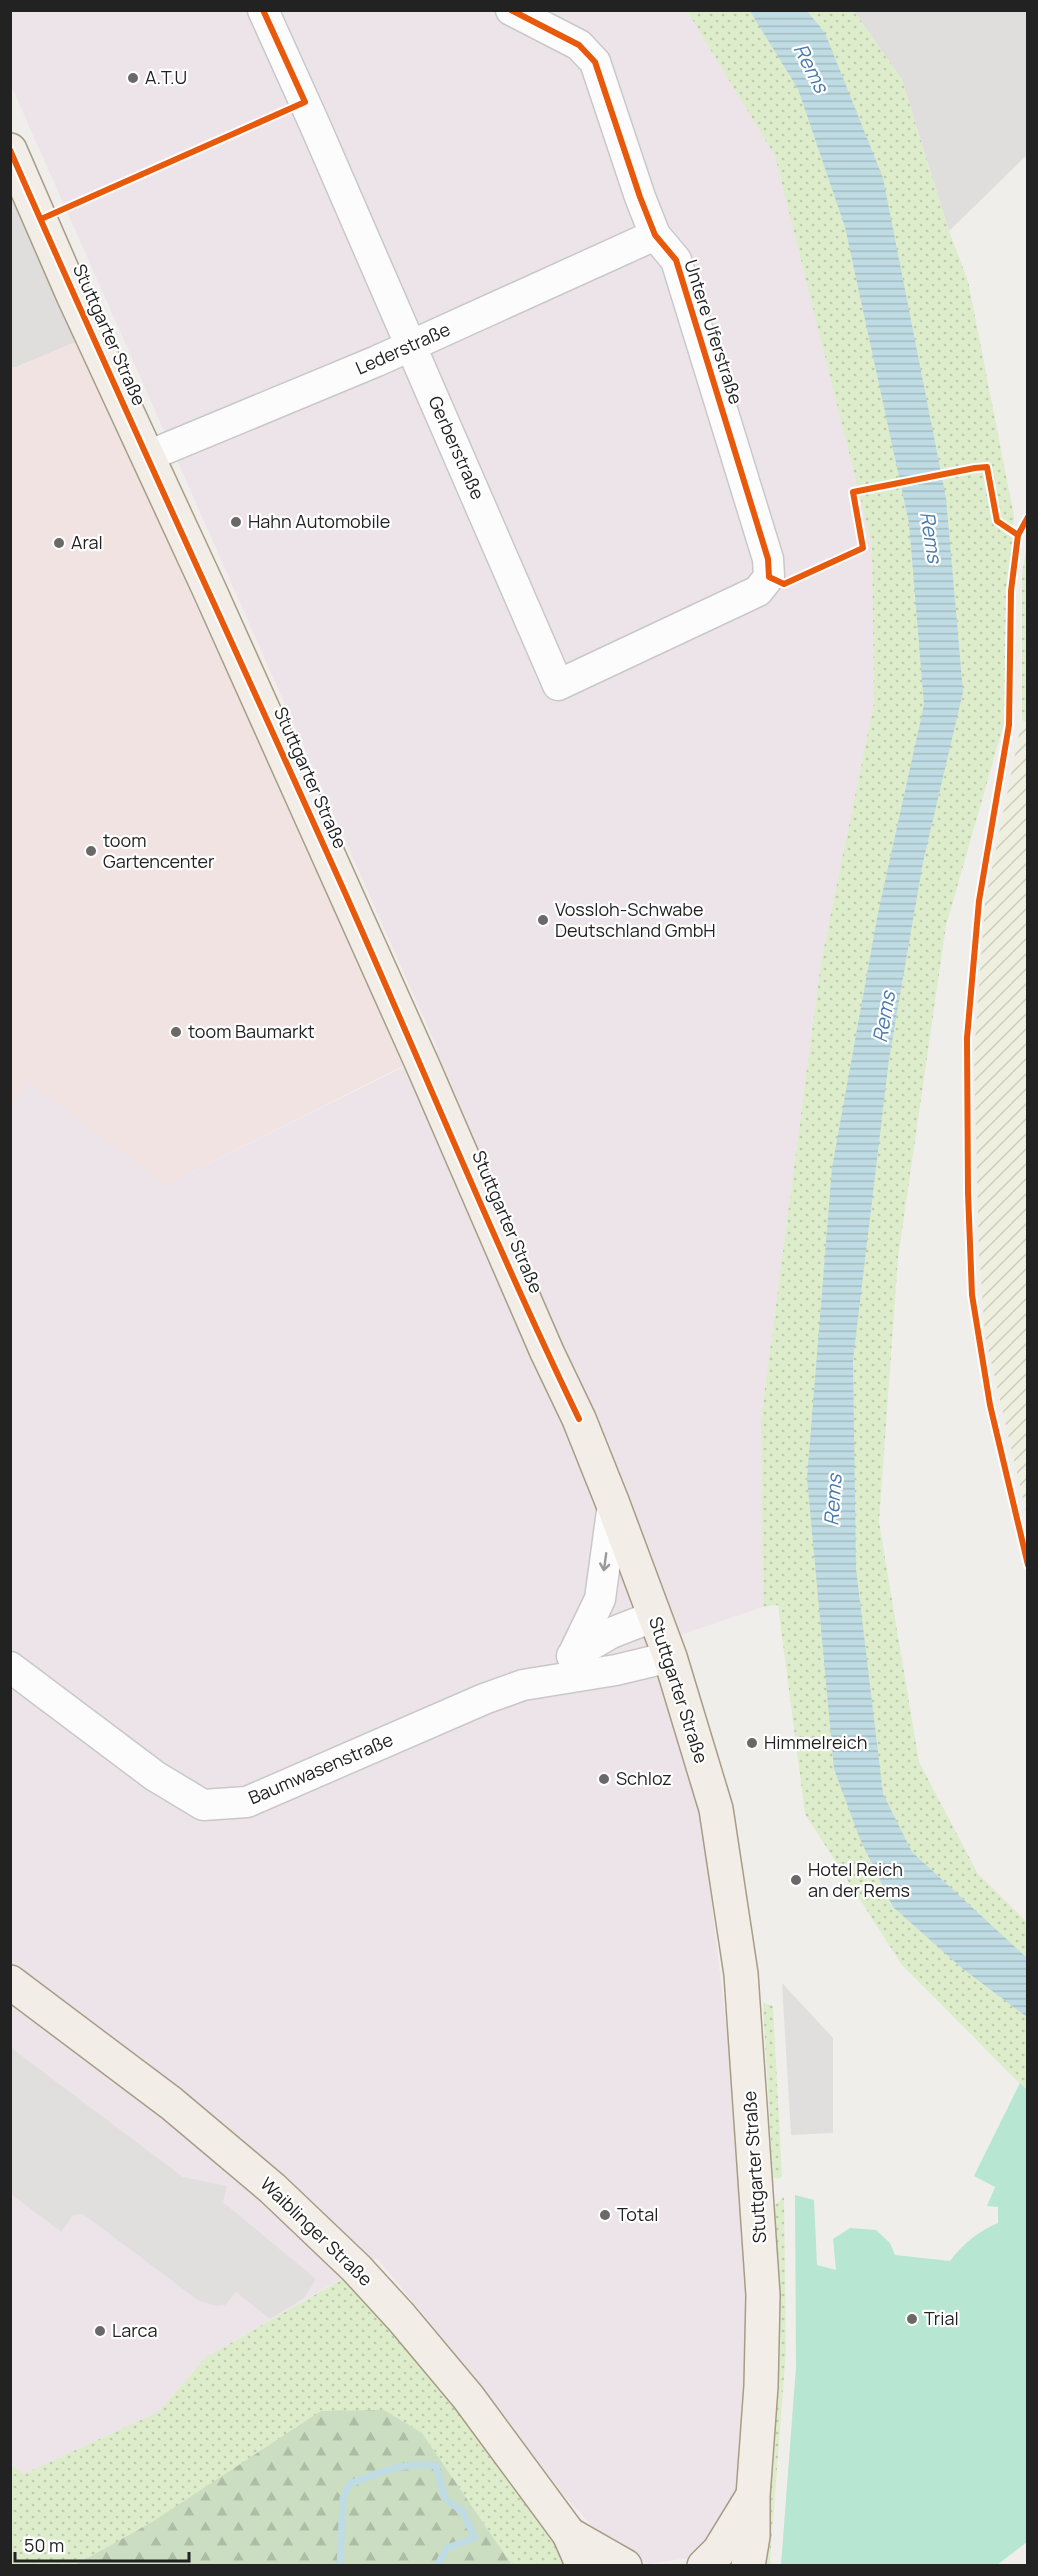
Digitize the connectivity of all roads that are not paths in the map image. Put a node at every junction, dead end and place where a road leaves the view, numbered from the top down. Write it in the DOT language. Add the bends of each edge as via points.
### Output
graph roads {
  1 [pos="263,10"];
  2 [pos="511,10"];
  3 [pos="10,150"];
  4 [pos="655,234"];
  5 [pos="411,346"];
  6 [pos="148,456"];
  7 [pos="758,591"];
  8 [pos="613,1504"];
  9 [pos="655,1616"];
  10 [pos="573,1655"];
  11 [pos="670,1657"];
  12 [pos="10,1667"];
  13 [pos="523,1686"];
  14 [pos="10,1982"];
  15 [pos="753,2496"];
  16 [pos="569,2534"];
  17 [pos="583,2565"];
  18 [pos="625,2565"];
  19 [pos="704,2565"];
  20 [pos="748,2565"];
  1 -- 5 [label="street, Gerberstraße"];
  2 -- 4 [label="street, Untere Uferstraße" via="579,45 595,62"];
  3 -- 6 [label="main road, Stuttgarter Straße"];
  4 -- 5 [label="street, Lederstraße"];
  4 -- 7 [label="street, Untere Uferstraße" via="676,260 768,559 769,577"];
  5 -- 6 [label="street, Lederstraße"];
  5 -- 7 [label="street, Gerberstraße" via="558,685"];
  6 -- 8 [label="main road, Stuttgarter Straße" via="423,1066"];
  8 -- 9 [label="main road, Stuttgarter Straße"];
  8 -- 10 [label="street, one-way" via="600,1599"];
  9 -- 10 [label="street, Baumwasenstraße" via="610,1633"];
  9 -- 11 [label="main road, Stuttgarter Straße"];
  10 -- 13 [label="street, Baumwasenstraße"];
  11 -- 13 [label="street, Baumwasenstraße"];
  11 -- 15 [label="main road, Stuttgarter Straße" via="716,1809 741,1974 763,2295"];
  12 -- 13 [label="street, Baumwasenstraße" via="155,1776 202,1805 247,1802 484,1699"];
  14 -- 16 [label="main road, Waiblinger Straße" via="171,2103 272,2188 356,2268 468,2397"];
  15 -- 19 [label="main road, Stuttgarter Straße" via="719,2551"];
  15 -- 20 [label="main road, Stuttgarter Straße"];
  16 -- 17 [label="main road, Waiblinger Straße"];
  16 -- 18 [label="main road, Waiblinger Straße"];
}
